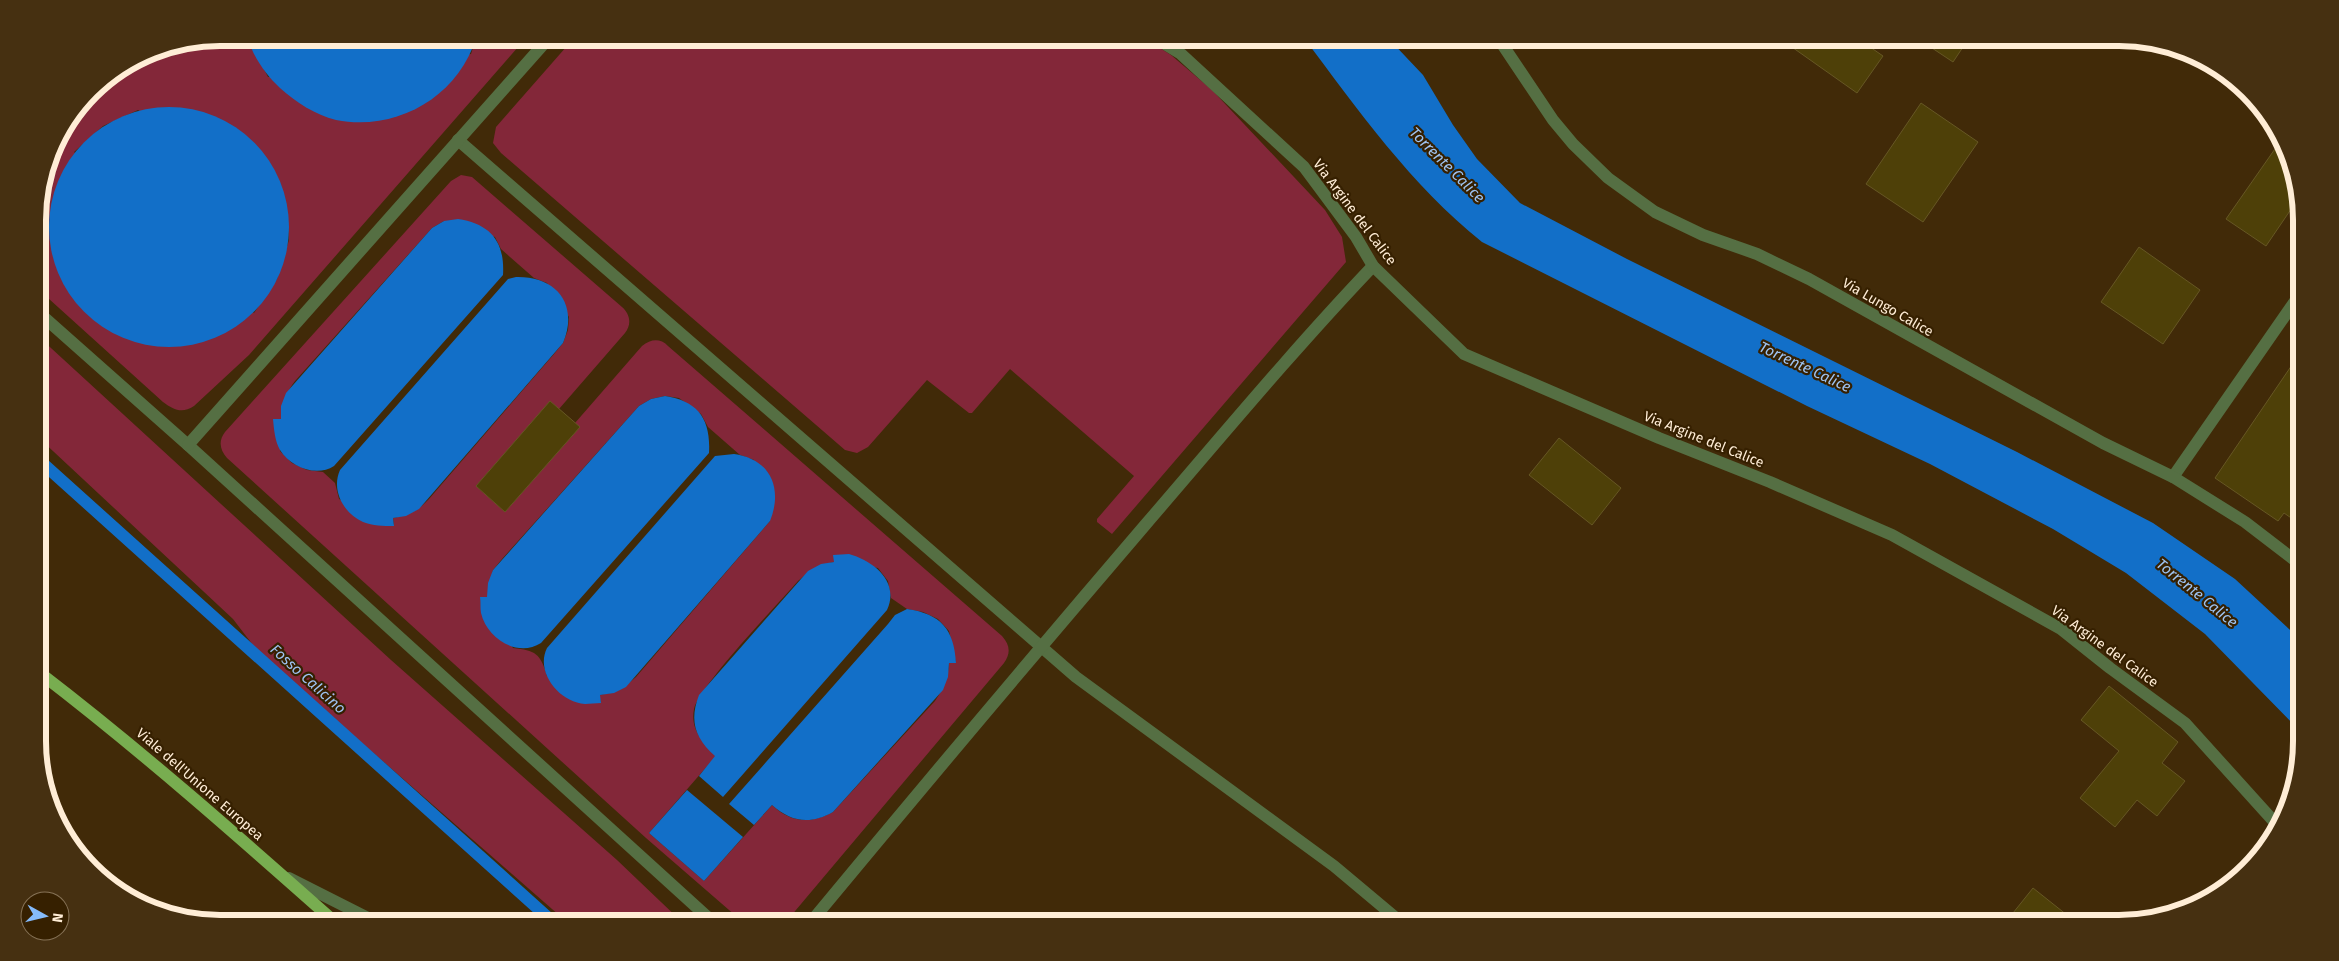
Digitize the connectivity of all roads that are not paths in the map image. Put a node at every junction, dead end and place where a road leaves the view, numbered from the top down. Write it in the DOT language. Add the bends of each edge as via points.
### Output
graph roads {
  1 [pos="1169,46"];
  2 [pos="1504,46"];
  3 [pos="541,47"];
  4 [pos="458,140"];
  5 [pos="1373,266"];
  6 [pos="2293,304"];
  7 [pos="47,320"];
  8 [pos="188,445"];
  9 [pos="2173,477"];
  10 [pos="2293,559"];
  11 [pos="1041,647"];
  12 [pos="46,678"];
  13 [pos="2273,821"];
  14 [pos="282,875"];
  15 [pos="1392,914"];
  16 [pos="326,915"];
  17 [pos="360,915"];
  18 [pos="705,915"];
  19 [pos="817,915"];
  1 -- 5 [label="street, Via Argine del Calice" via="1304,167"];
  2 -- 9 [label="street, Via Lungo Calice" via="1573,144 1608,178 1655,212 1702,236 1757,254 1809,279 2103,443"];
  3 -- 4 [label="street"];
  4 -- 8 [label="street"];
  4 -- 11 [label="street"];
  5 -- 11 [label="street" via="1229,427"];
  5 -- 13 [label="street, Via Argine del Calice" via="1464,354 1892,535 2060,629 2185,723"];
  6 -- 9 [label="street"];
  7 -- 8 [label="street"];
  8 -- 18 [label="street"];
  9 -- 10 [label="street, Via Lungo Calice" via="2245,522"];
  11 -- 15 [label="street" via="1076,677 1334,866"];
  11 -- 19 [label="street"];
  12 -- 14 [label="main road, Viale dell'Unione Europea" via="102,721"];
  14 -- 16 [label="main road, Viale dell'Unione Europea"];
  14 -- 17 [label="street"];
}
